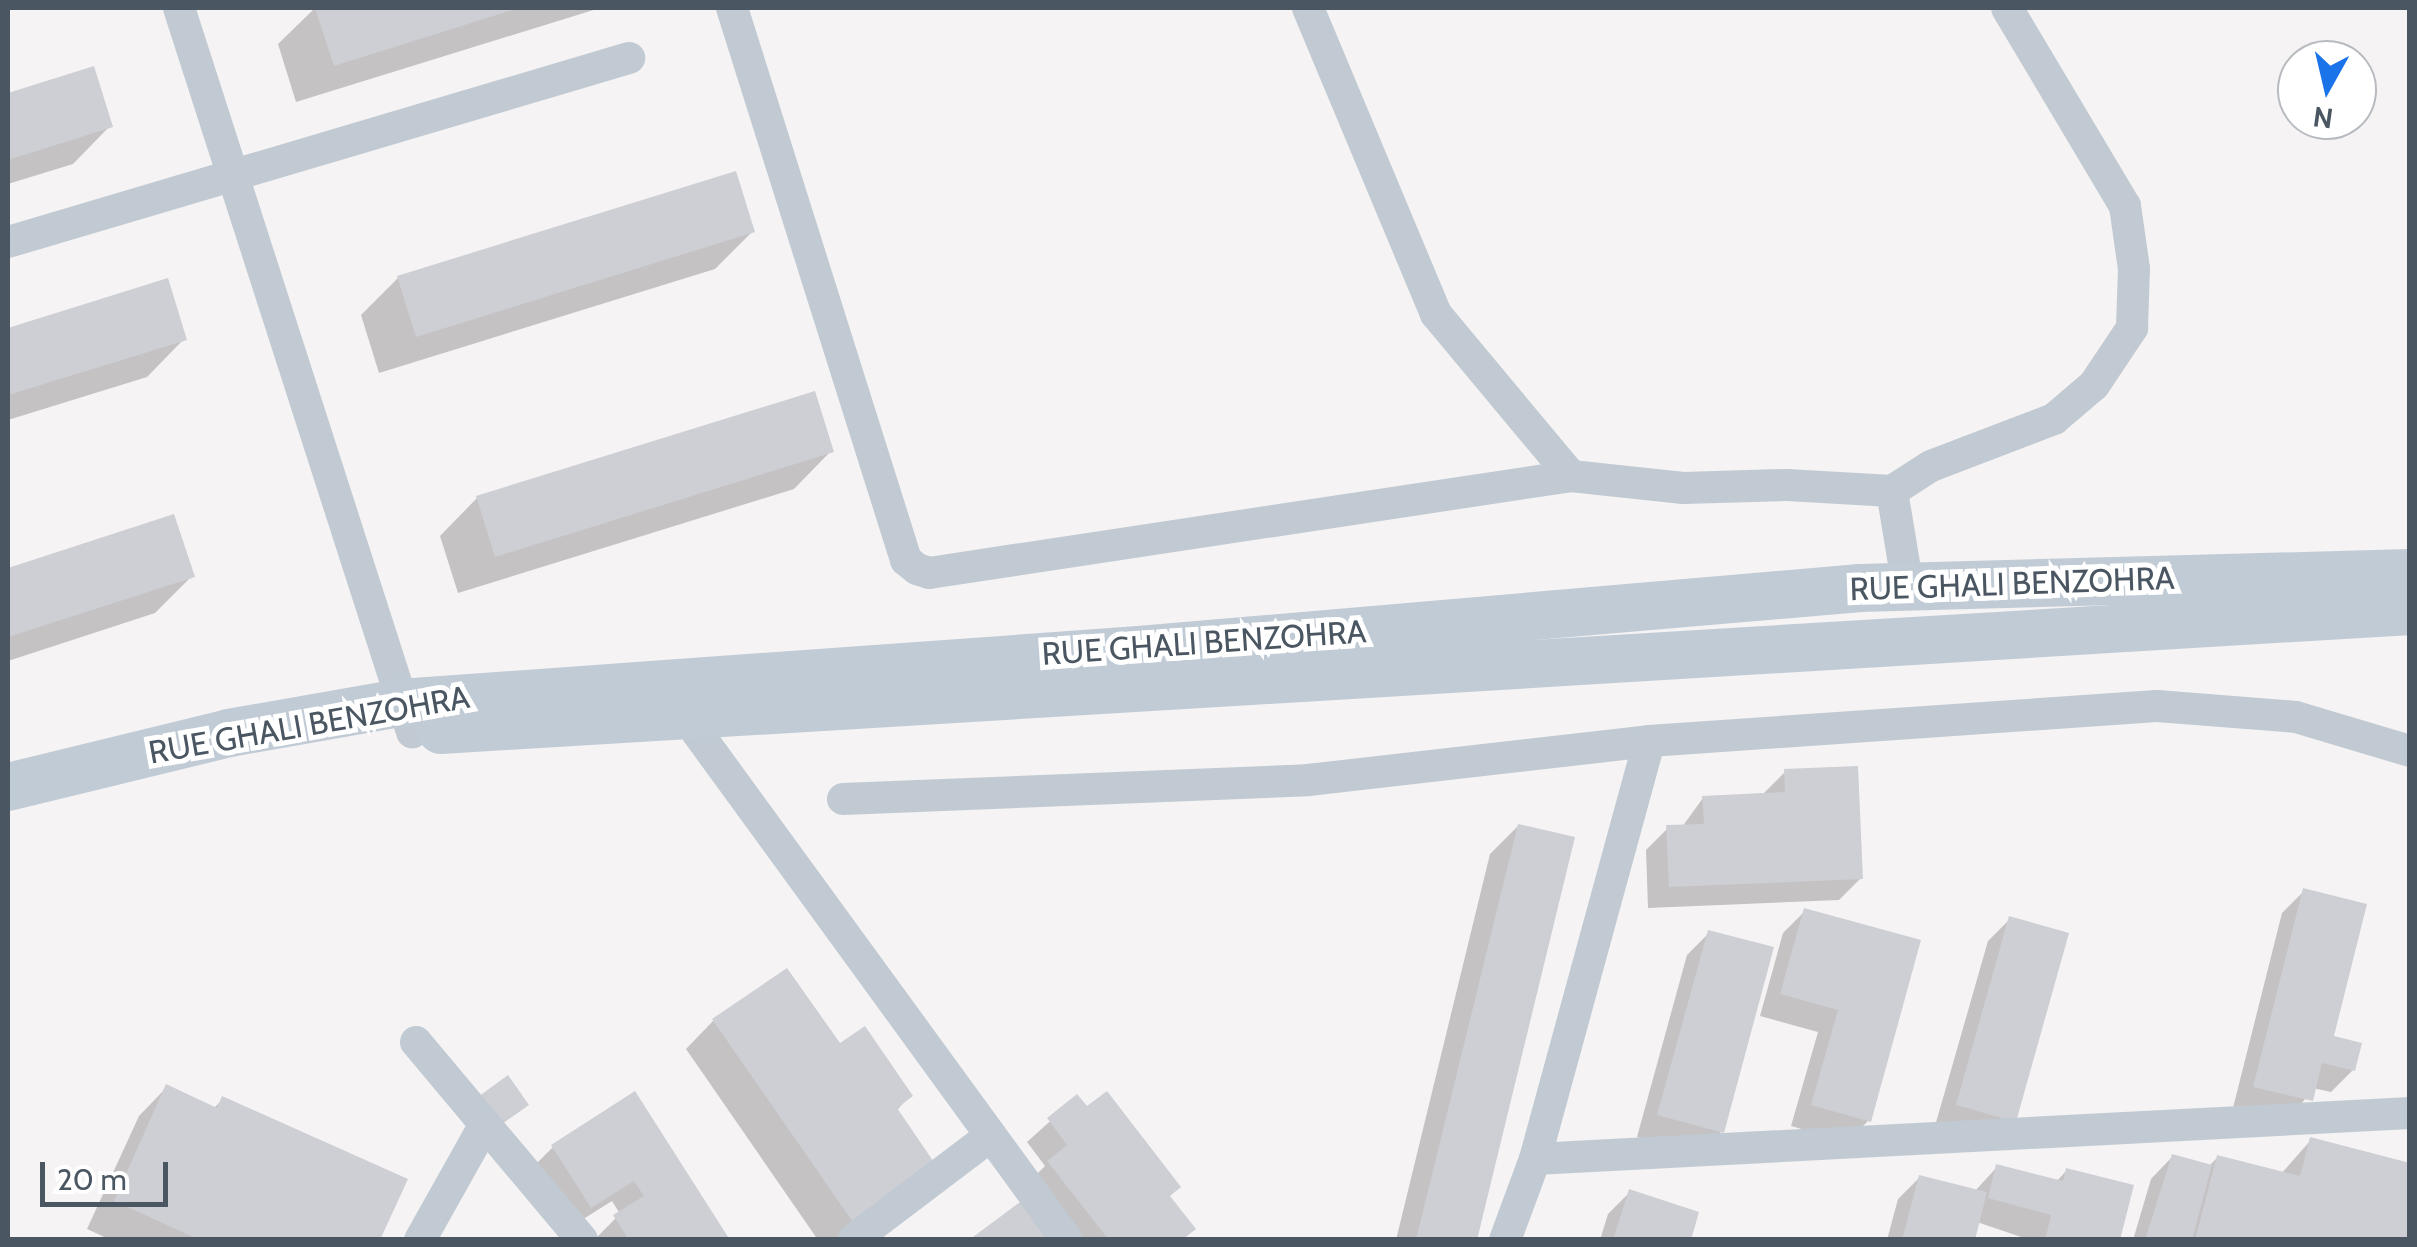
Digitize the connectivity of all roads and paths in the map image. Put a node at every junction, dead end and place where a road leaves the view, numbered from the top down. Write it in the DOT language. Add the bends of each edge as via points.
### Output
graph roads {
  1 [pos="180,8"];
  2 [pos="732,8"];
  3 [pos="1308,8"];
  4 [pos="2007,8"];
  5 [pos="628,58"];
  6 [pos="236,177"];
  7 [pos="8,242"];
  8 [pos="1570,476"];
  9 [pos="1892,492"];
  10 [pos="2410,573"];
  11 [pos="1908,588"];
  12 [pos="2410,611"];
  13 [pos="672,697"];
  14 [pos="406,717"];
  15 [pos="1649,740"];
  16 [pos="2410,751"];
  17 [pos="8,787"];
  18 [pos="843,799"];
  19 [pos="8,820"];
  20 [pos="416,1042"];
  21 [pos="2410,1113"];
  22 [pos="485,1124"];
  23 [pos="989,1137"];
  24 [pos="1535,1159"];
  25 [pos="420,1240"];
  26 [pos="582,1240"];
  27 [pos="853,1240"];
  28 [pos="1068,1240"];
  29 [pos="1505,1240"];
  1 -- 6 [label="street"];
  2 -- 8 [label="street" via="906,560 917,569 929,573"];
  3 -- 8 [label="street" via="1436,314"];
  4 -- 9 [label="street" via="2125,206 2134,269 2132,328 2094,385 2054,419 1931,466"];
  5 -- 6 [label="street"];
  6 -- 7 [label="street"];
  6 -- 14 [label="street"];
  8 -- 9 [label="street" via="1683,488"];
  9 -- 11 [label="street"];
  10 -- 11 [label="main road, RUE GHALI BENZOHRA"];
  11 -- 13 [label="main road, RUE GHALI BENZOHRA" via="1139,650"];
  12 -- 13 [label="main road, RUE GHALI BENZOHRA"];
  13 -- 14 [label="main road, RUE GHALI BENZOHRA"];
  13 -- 23 [label="street"];
  14 -- 17 [label="main road, RUE GHALI BENZOHRA" via="229,733"];
  14 -- 19 [label="main road, RUE GHALI BENZOHRA"];
  15 -- 16 [label="street" via="2157,706 2296,717"];
  15 -- 18 [label="street" via="1308,780"];
  15 -- 24 [label="street"];
  20 -- 22 [label="street"];
  21 -- 24 [label="street"];
  22 -- 25 [label="street"];
  22 -- 26 [label="street"];
  23 -- 27 [label="street"];
  23 -- 28 [label="street"];
  24 -- 29 [label="street"];
}
